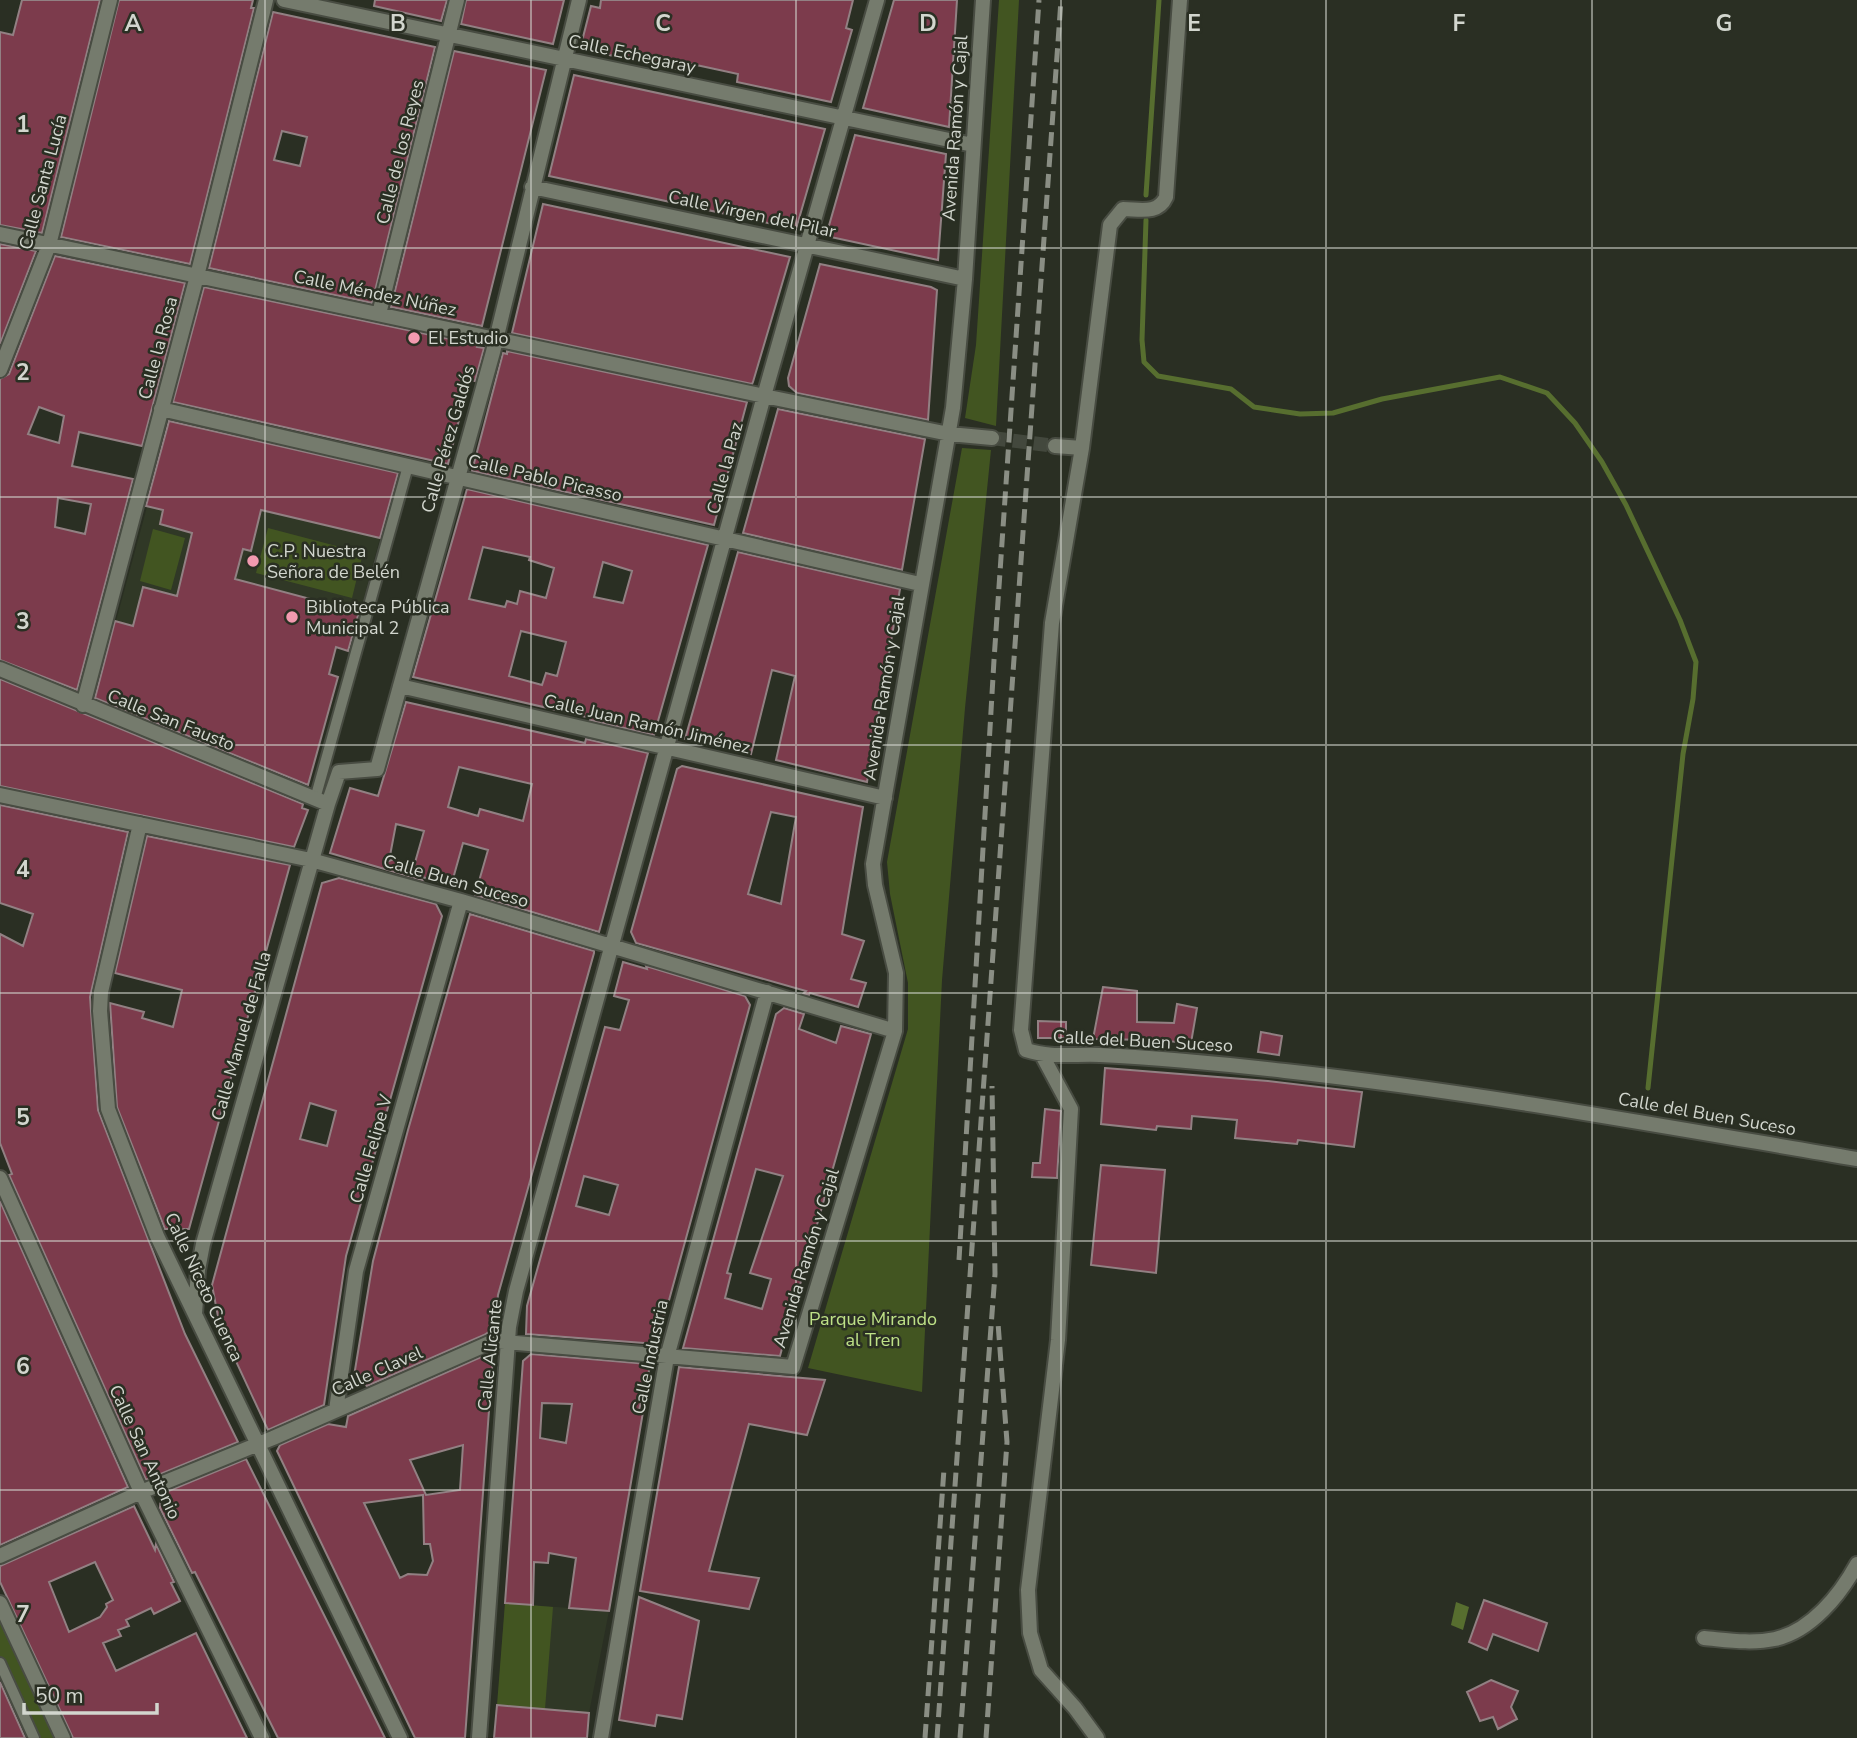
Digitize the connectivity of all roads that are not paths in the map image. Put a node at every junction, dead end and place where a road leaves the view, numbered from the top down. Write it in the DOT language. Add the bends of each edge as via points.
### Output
graph roads {
  1 [pos="110,0"];
  2 [pos="266,0"];
  3 [pos="284,0"];
  4 [pos="457,0"];
  5 [pos="579,0"];
  6 [pos="877,0"];
  7 [pos="983,0"];
  8 [pos="1180,0"];
  9 [pos="449,35"];
  10 [pos="565,60"];
  11 [pos="844,118"];
  12 [pos="973,145"];
  13 [pos="532,187"];
  14 [pos="0,234"];
  15 [pos="49,245"];
  16 [pos="808,245"];
  17 [pos="197,276"];
  18 [pos="964,279"];
  19 [pos="379,314"];
  20 [pos="495,338"];
  21 [pos="0,370"];
  22 [pos="764,396"];
  23 [pos="161,409"];
  24 [pos="948,434"];
  25 [pos="992,438"];
  26 [pos="1055,446"];
  27 [pos="1082,448"];
  28 [pos="408,466"];
  29 [pos="456,478"];
  30 [pos="726,538"];
  31 [pos="920,584"];
  32 [pos="0,669"];
  33 [pos="400,686"];
  34 [pos="83,705"];
  35 [pos="667,749"];
  36 [pos="339,772"];
  37 [pos="0,794"];
  38 [pos="885,798"];
  39 [pos="321,802"];
  40 [pos="140,824"];
  41 [pos="311,860"];
  42 [pos="461,901"];
  43 [pos="612,946"];
  44 [pos="767,992"];
  45 [pos="895,1031"];
  46 [pos="1042,1055"];
  47 [pos="1857,1159"];
  48 [pos="0,1178"];
  49 [pos="195,1314"];
  50 [pos="508,1342"];
  51 [pos="667,1357"];
  52 [pos="793,1367"];
  53 [pos="336,1410"];
  54 [pos="257,1444"];
  55 [pos="141,1492"];
  56 [pos="0,1556"];
  57 [pos="1857,1564"];
  58 [pos="0,1603"];
  59 [pos="1704,1638"];
  60 [pos="0,1663"];
  61 [pos="34,1738"];
  62 [pos="63,1738"];
  63 [pos="262,1738"];
  64 [pos="400,1738"];
  65 [pos="479,1738"];
  66 [pos="601,1738"];
  67 [pos="1097,1738"];
  1 -- 15 [label="street, Calle Santa Lucía"];
  2 -- 17 [label="street, Calle la Rosa"];
  3 -- 9 [label="street, Calle Echegaray"];
  4 -- 9 [label="street, Calle de los Reyes"];
  5 -- 10 [label="street, Calle Pérez Galdós"];
  6 -- 11 [label="street, Calle la Paz"];
  7 -- 12 [label="street, Avenida Ramón y Cajal"];
  8 -- 27 [label="street" via="1166,197 1155,209 1123,209 1110,225"];
  9 -- 10 [label="street, Calle Echegaray"];
  9 -- 19 [label="street, Calle de los Reyes"];
  10 -- 11 [label="street, Calle Echegaray"];
  10 -- 13 [label="street, Calle Pérez Galdós"];
  11 -- 12 [label="street, Calle Echegaray"];
  11 -- 16 [label="street, Calle la Paz"];
  12 -- 18 [label="street, Avenida Ramón y Cajal"];
  13 -- 16 [label="street, Calle Virgen del Pilar"];
  13 -- 20 [label="street, Calle Pérez Galdós"];
  14 -- 15 [label="street, Calle Méndez Núñez"];
  15 -- 17 [label="street, Calle Méndez Núñez"];
  15 -- 21 [label="street, Calle Santa Lucía"];
  16 -- 18 [label="street, Calle Virgen del Pilar"];
  16 -- 22 [label="street, Calle la Paz"];
  17 -- 19 [label="street, Calle Méndez Núñez"];
  17 -- 23 [label="street, Calle la Rosa"];
  18 -- 24 [label="street, Avenida Ramón y Cajal"];
  19 -- 20 [label="street, Calle Méndez Núñez"];
  20 -- 22 [label="street, Calle Méndez Núñez"];
  20 -- 29 [label="street, Calle Pérez Galdós"];
  22 -- 24 [label="street, Calle Méndez Núñez"];
  22 -- 30 [label="street, Calle la Paz"];
  23 -- 28 [label="street, Calle Pablo Picasso"];
  23 -- 34 [label="street, Calle la Rosa"];
  24 -- 25 [label="street, Calle Méndez Núñez"];
  24 -- 31 [label="street, Avenida Ramón y Cajal"];
  26 -- 27 [label="street"];
  27 -- 46 [label="street, Calle del Buen Suceso" via="1052,624 1021,1030 1026,1050"];
  28 -- 29 [label="street, Calle Pablo Picasso"];
  28 -- 39 [label="street"];
  29 -- 30 [label="street, Calle Pablo Picasso"];
  29 -- 33 [label="street, Calle Pérez Galdós"];
  30 -- 31 [label="street, Calle Pablo Picasso"];
  30 -- 35 [label="street, Calle la Paz"];
  31 -- 38 [label="street, Avenida Ramón y Cajal"];
  32 -- 34 [label="street, Calle San Fausto"];
  33 -- 35 [label="street, Calle Juan Ramón Jiménez"];
  33 -- 36 [label="street, Calle Pérez Galdós" via="377,769"];
  34 -- 39 [label="street, Calle San Fausto"];
  35 -- 38 [label="street, Calle Juan Ramón Jiménez"];
  35 -- 43 [label="street, Calle la Paz"];
  36 -- 39 [label="street, Calle Manuel de Falla"];
  37 -- 40 [label="street, Calle Buen Suceso"];
  38 -- 45 [label="street, Avenida Ramón y Cajal" via="873,864 896,972"];
  39 -- 41 [label="street, Calle Manuel de Falla"];
  40 -- 41 [label="street, Calle Buen Suceso"];
  40 -- 49 [label="street, Calle Niceto Cuenca" via="101,992 107,1099 157,1236"];
  41 -- 42 [label="street, Calle Buen Suceso"];
  41 -- 49 [label="street, Calle Manuel de Falla" via="203,1244"];
  42 -- 43 [label="street, Calle Buen Suceso"];
  42 -- 53 [label="street, Calle Felipe V" via="356,1271"];
  43 -- 44 [label="street, Calle Buen Suceso"];
  43 -- 50 [label="street, Calle Alicante" via="516,1291"];
  44 -- 45 [label="street, Calle Buen Suceso"];
  44 -- 51 [label="street, Calle Industria"];
  45 -- 52 [label="street, Avenida Ramón y Cajal"];
  46 -- 47 [label="street, Calle del Buen Suceso" via="1227,1065 1374,1081"];
  46 -- 67 [label="street" via="1071,1109 1058,1340 1028,1615 1041,1670"];
  48 -- 55 [label="street, Calle San Antonio"];
  49 -- 54 [label="street, Calle Niceto Cuenca"];
  50 -- 51 [label="street, Calle Clavel"];
  50 -- 53 [label="street, Calle Clavel" via="487,1343"];
  50 -- 65 [label="street, Calle Alicante"];
  51 -- 52 [label="street, Calle Clavel"];
  51 -- 66 [label="street, Calle Industria"];
  53 -- 54 [label="street, Calle Clavel"];
  54 -- 55 [label="street, Calle Clavel"];
  54 -- 64 [label="street, Calle Niceto Cuenca"];
  55 -- 56 [label="street, Calle Clavel"];
  55 -- 63 [label="street, Calle San Antonio"];
  57 -- 59 [label="street" via="1844,1587 1795,1632 1749,1642"];
  58 -- 62 [label="street"];
  60 -- 61 [label="street"];
}
